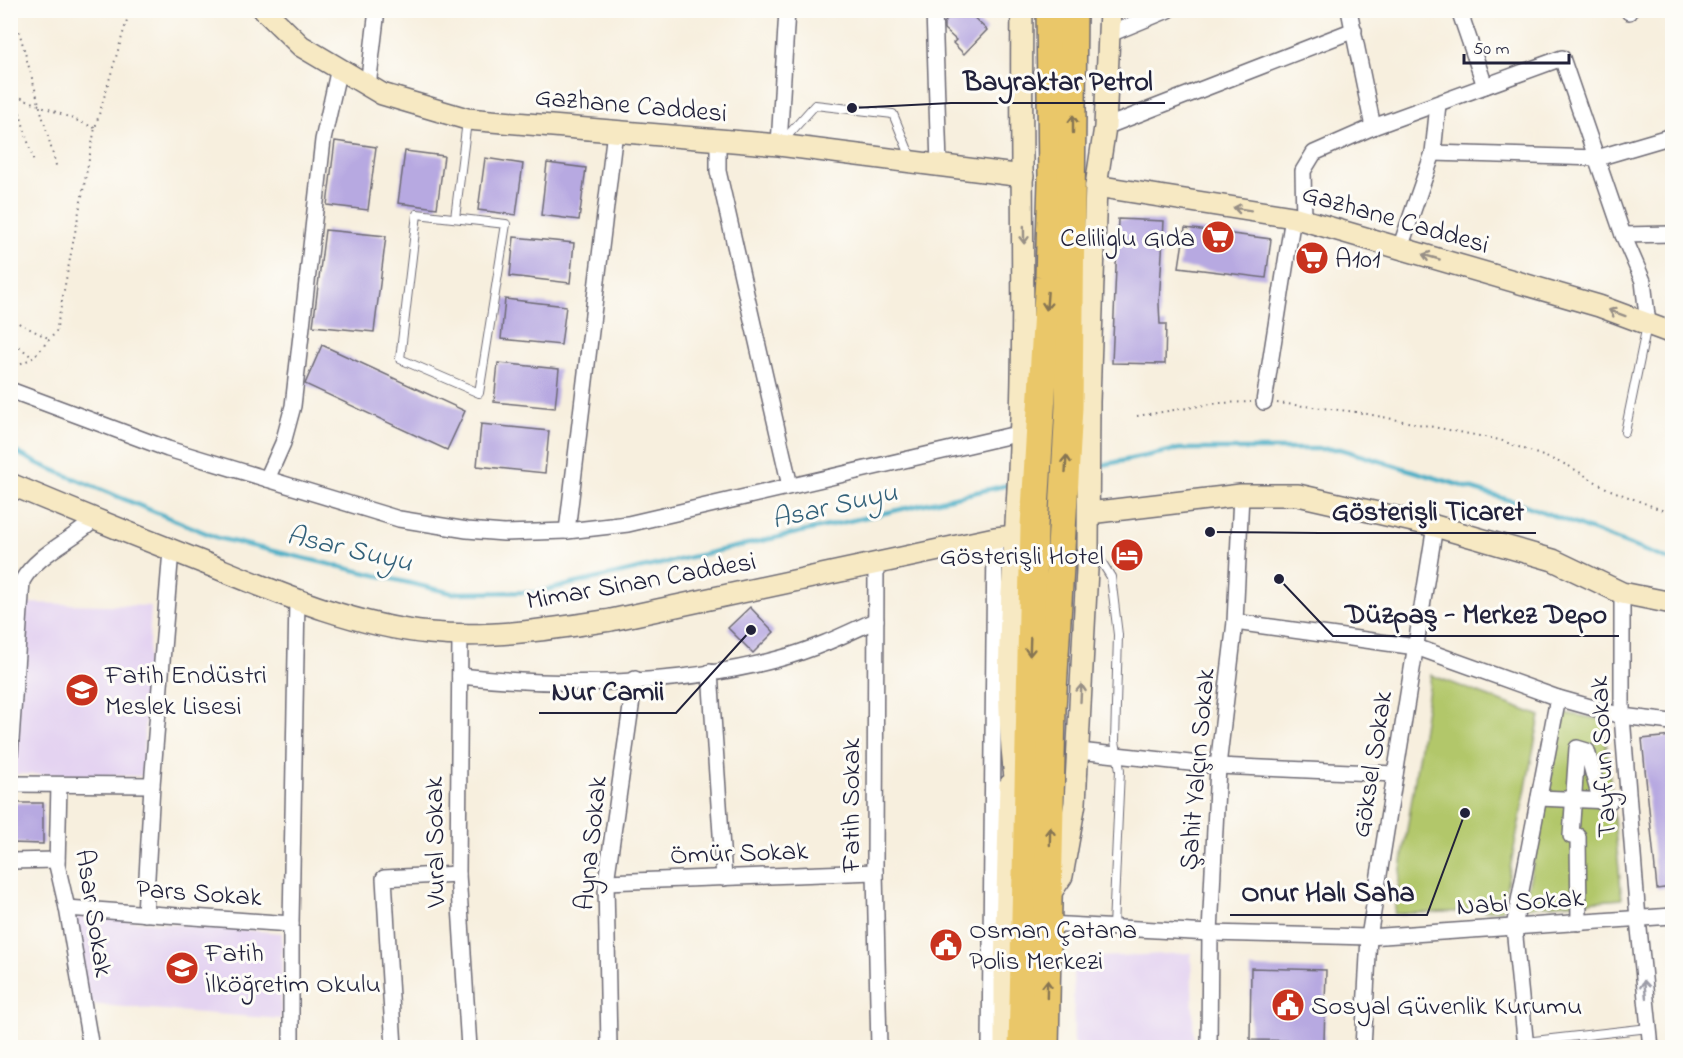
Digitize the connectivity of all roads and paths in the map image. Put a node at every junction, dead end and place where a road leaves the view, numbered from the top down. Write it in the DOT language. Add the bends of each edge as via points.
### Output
graph roads {
  1 [pos="130,10"];
  2 [pos="264,10"];
  3 [pos="376,10"];
  4 [pos="787,10"];
  5 [pos="934,10"];
  6 [pos="1022,10"];
  7 [pos="1050,10"];
  8 [pos="1073,10"];
  9 [pos="1110,10"];
  10 [pos="1168,10"];
  11 [pos="1349,10"];
  12 [pos="1459,10"];
  13 [pos="1354,30"];
  14 [pos="19,31"];
  15 [pos="1110,34"];
  16 [pos="339,68"];
  17 [pos="10,78"];
  18 [pos="368,86"];
  19 [pos="1485,86"];
  20 [pos="10,93"];
  21 [pos="15,95"];
  22 [pos="1438,104"];
  23 [pos="40,105"];
  24 [pos="467,119"];
  25 [pos="1105,127"];
  26 [pos="1373,127"];
  27 [pos="95,128"];
  28 [pos="615,131"];
  29 [pos="1672,136"];
  30 [pos="718,140"];
  31 [pos="779,145"];
  32 [pos="1433,153"];
  33 [pos="1596,159"];
  34 [pos="912,162"];
  35 [pos="33,163"];
  36 [pos="939,165"];
  37 [pos="57,169"];
  38 [pos="1023,176"];
  39 [pos="1096,186"];
  40 [pos="455,218"];
  41 [pos="1298,219"];
  42 [pos="1672,234"];
  43 [pos="1623,235"];
  44 [pos="1400,248"];
  45 [pos="10,315"];
  46 [pos="1648,324"];
  47 [pos="1672,333"];
  48 [pos="10,339"];
  49 [pos="50,339"];
  50 [pos="33,358"];
  51 [pos="10,360"];
  52 [pos="17,365"];
  53 [pos="10,368"];
  54 [pos="10,390"];
  55 [pos="1264,402"];
  56 [pos="1079,404"];
  57 [pos="1137,416"];
  58 [pos="1625,432"];
  59 [pos="1021,439"];
  60 [pos="267,479"];
  61 [pos="10,484"];
  62 [pos="790,486"];
  63 [pos="1241,495"];
  64 [pos="1089,504"];
  65 [pos="1672,514"];
  66 [pos="95,519"];
  67 [pos="1435,526"];
  68 [pos="567,531"];
  69 [pos="1015,531"];
  70 [pos="171,550"];
  71 [pos="1088,550"];
  72 [pos="876,563"];
  73 [pos="1622,593"];
  74 [pos="297,599"];
  75 [pos="1672,603"];
  76 [pos="876,620"];
  77 [pos="1234,622"];
  78 [pos="460,635"];
  79 [pos="1416,647"];
  80 [pos="710,672"];
  81 [pos="460,676"];
  82 [pos="635,679"];
  83 [pos="1558,698"];
  84 [pos="1622,716"];
  85 [pos="1671,722"];
  86 [pos="1005,751"];
  87 [pos="1079,752"];
  88 [pos="1118,754"];
  89 [pos="10,755"];
  90 [pos="1218,766"];
  91 [pos="1395,774"];
  92 [pos="10,784"];
  93 [pos="59,785"];
  94 [pos="152,785"];
  95 [pos="1539,798"];
  96 [pos="1573,801"];
  97 [pos="1025,835"];
  98 [pos="57,860"];
  99 [pos="10,861"];
  100 [pos="875,872"];
  101 [pos="458,874"];
  102 [pos="724,878"];
  103 [pos="606,882"];
  104 [pos="1049,895"];
  105 [pos="67,908"];
  106 [pos="145,914"];
  107 [pos="1672,916"];
  108 [pos="1638,919"];
  109 [pos="1579,923"];
  110 [pos="291,924"];
  111 [pos="1048,924"];
  112 [pos="1113,927"];
  113 [pos="1514,927"];
  114 [pos="1210,933"];
  115 [pos="1368,938"];
  116 [pos="1649,1028"];
  117 [pos="1526,1045"];
  118 [pos="91,1047"];
  119 [pos="291,1047"];
  120 [pos="394,1047"];
  121 [pos="469,1047"];
  122 [pos="609,1047"];
  123 [pos="879,1047"];
  124 [pos="990,1047"];
  125 [pos="1005,1047"];
  126 [pos="1022,1047"];
  127 [pos="1045,1047"];
  128 [pos="1209,1047"];
  129 [pos="1363,1047"];
  130 [pos="1651,1047"];
  1 -- 27 [label="path"];
  2 -- 16 [label="main road, Gazhane Caddesi" via="301,46"];
  3 -- 18 [label="street"];
  4 -- 31 [label="street"];
  5 -- 36 [label="street"];
  6 -- 38 [label="main road"];
  7 -- 69 [label="highway, one-way" via="1049,277 1039,412"];
  56 -- 8 [label="highway, one-way"];
  9 -- 15 [label="main road"];
  10 -- 15 [label="street"];
  11 -- 13 [label="street"];
  12 -- 19 [label="street"];
  13 -- 25 [label="street"];
  13 -- 26 [label="street"];
  14 -- 23 [label="path"];
  15 -- 25 [label="main road"];
  16 -- 18 [label="main road, Gazhane Caddesi"];
  16 -- 60 [label="street" via="325,130 293,406"];
  17 -- 21 [label="path"];
  18 -- 24 [label="main road, Gazhane Caddesi" via="382,94"];
  19 -- 22 [label="street"];
  19 -- 33 [label="street" via="1562,58"];
  20 -- 21 [label="path"];
  21 -- 23 [label="path"];
  21 -- 35 [label="path"];
  22 -- 26 [label="street"];
  22 -- 32 [label="street"];
  23 -- 27 [label="path"];
  23 -- 37 [label="path"];
  24 -- 28 [label="main road, Gazhane Caddesi"];
  24 -- 40 [label="lane"];
  25 -- 39 [label="main road"];
  26 -- 41 [label="street" via="1314,153 1304,171"];
  27 -- 49 [label="path" via="56,332"];
  28 -- 30 [label="main road, Gazhane Caddesi"];
  28 -- 68 [label="street"];
  29 -- 33 [label="street"];
  30 -- 31 [label="main road, Gazhane Caddesi"];
  30 -- 62 [label="street" via="718,171"];
  31 -- 34 [label="main road, Gazhane Caddesi"];
  31 -- 34 [label="lane" via="814,105 852,108 893,114"];
  32 -- 33 [label="street"];
  32 -- 44 [label="street"];
  33 -- 43 [label="street"];
  34 -- 36 [label="main road, Gazhane Caddesi"];
  36 -- 38 [label="main road, Gazhane Caddesi"];
  38 -- 59 [label="main road, one-way"];
  41 -- 39 [label="main road, Gazhane Caddesi, one-way"];
  39 -- 56 [label="main road"];
  40 -- 40 [label="lane" via="417,214 400,359 479,393 506,224"];
  41 -- 44 [label="main road, Gazhane Caddesi"];
  41 -- 55 [label="street"];
  42 -- 43 [label="street"];
  43 -- 46 [label="street" via="1643,281"];
  46 -- 44 [label="main road, Gazhane Caddesi, one-way"];
  45 -- 49 [label="path"];
  46 -- 47 [label="main road, Gazhane Caddesi"];
  46 -- 58 [label="lane"];
  48 -- 50 [label="path"];
  49 -- 50 [label="path"];
  50 -- 52 [label="path"];
  51 -- 52 [label="path"];
  52 -- 53 [label="path"];
  54 -- 60 [label="street" via="168,449"];
  55 -- 57 [label="path" via="1218,404"];
  55 -- 65 [label="path" via="1357,412 1500,440 1567,465 1608,489"];
  56 -- 64 [label="main road"];
  104 -- 56 [label="highway, one-way" via="1052,708 1063,521"];
  59 -- 62 [label="street"];
  59 -- 69 [label="main road"];
  60 -- 68 [label="street" via="428,525 504,533"];
  61 -- 66 [label="main road, Mimar Sinan Caddesi"];
  62 -- 68 [label="street" via="628,524"];
  63 -- 64 [label="main road"];
  63 -- 67 [label="main road" via="1298,495"];
  63 -- 77 [label="street, Şahit Yalçın Sokak"];
  64 -- 71 [label="main road"];
  66 -- 70 [label="main road, Mimar Sinan Caddesi"];
  66 -- 89 [label="street" via="36,562 22,581"];
  67 -- 73 [label="main road" via="1553,560"];
  67 -- 79 [label="street, Göksel Sokak"];
  69 -- 72 [label="main road, Mimar Sinan Caddesi"];
  69 -- 86 [label="main road"];
  69 -- 97 [label="highway, one-way"];
  70 -- 74 [label="main road, Mimar Sinan Caddesi"];
  70 -- 94 [label="street"];
  87 -- 71 [label="main road, one-way"];
  71 -- 88 [label="lane" via="1107,568 1113,587 1118,635"];
  72 -- 76 [label="street, Fatih Sokak"];
  72 -- 78 [label="main road, Mimar Sinan Caddesi" via="611,620 556,629"];
  73 -- 75 [label="main road"];
  73 -- 84 [label="street, Tayfun Sokak"];
  74 -- 78 [label="main road, Mimar Sinan Caddesi" via="387,627"];
  74 -- 110 [label="street"];
  76 -- 80 [label="street" via="799,653"];
  76 -- 100 [label="street, Fatih Sokak"];
  77 -- 79 [label="street"];
  77 -- 90 [label="street, Şahit Yalçın Sokak"];
  78 -- 81 [label="street, Vural Sokak"];
  79 -- 83 [label="street"];
  79 -- 91 [label="street, Göksel Sokak"];
  80 -- 82 [label="street"];
  80 -- 102 [label="street"];
  81 -- 82 [label="street" via="554,682"];
  81 -- 101 [label="street, Vural Sokak"];
  82 -- 103 [label="street, Ayna Sokak"];
  83 -- 84 [label="street"];
  83 -- 95 [label="street"];
  84 -- 85 [label="street"];
  84 -- 108 [label="street, Tayfun Sokak"];
  86 -- 97 [label="main road"];
  86 -- 124 [label="street"];
  86 -- 125 [label="main road"];
  87 -- 88 [label="street"];
  87 -- 104 [label="main road" via="1068,850 1062,876"];
  88 -- 90 [label="street"];
  88 -- 112 [label="lane"];
  90 -- 91 [label="street"];
  90 -- 114 [label="street, Şahit Yalçın Sokak"];
  91 -- 115 [label="street, Göksel Sokak"];
  92 -- 93 [label="street"];
  93 -- 94 [label="street"];
  93 -- 98 [label="street, Asar Sokak"];
  94 -- 106 [label="street"];
  95 -- 96 [label="street"];
  95 -- 113 [label="street"];
  96 -- 96 [label="street" via="1577,748 1587,751 1606,802"];
  96 -- 109 [label="street" via="1571,836 1578,836"];
  97 -- 126 [label="highway"];
  98 -- 99 [label="street"];
  98 -- 105 [label="street, Asar Sokak"];
  100 -- 102 [label="street, Ömür Sokak"];
  100 -- 123 [label="street, Fatih Sokak"];
  101 -- 120 [label="street" via="384,878"];
  101 -- 121 [label="street, Vural Sokak"];
  102 -- 103 [label="street, Ömür Sokak"];
  103 -- 122 [label="street, Ayna Sokak"];
  104 -- 111 [label="highway"];
  105 -- 106 [label="street, Pars Sokak"];
  105 -- 118 [label="street, Asar Sokak"];
  106 -- 110 [label="street, Pars Sokak"];
  107 -- 108 [label="street, Nabi Sokak"];
  108 -- 109 [label="street, Nabi Sokak"];
  116 -- 108 [label="street, one-way"];
  109 -- 113 [label="street, Nabi Sokak"];
  110 -- 119 [label="street"];
  111 -- 112 [label="street, Nabi Sokak"];
  127 -- 111 [label="highway, one-way"];
  112 -- 114 [label="street, Nabi Sokak"];
  113 -- 115 [label="street, Nabi Sokak"];
  113 -- 117 [label="street"];
  114 -- 115 [label="street, Nabi Sokak"];
  114 -- 128 [label="street, Şahit Yalçın Sokak"];
  115 -- 129 [label="street, Göksel Sokak"];
  116 -- 117 [label="lane"];
  116 -- 130 [label="street"];
}
